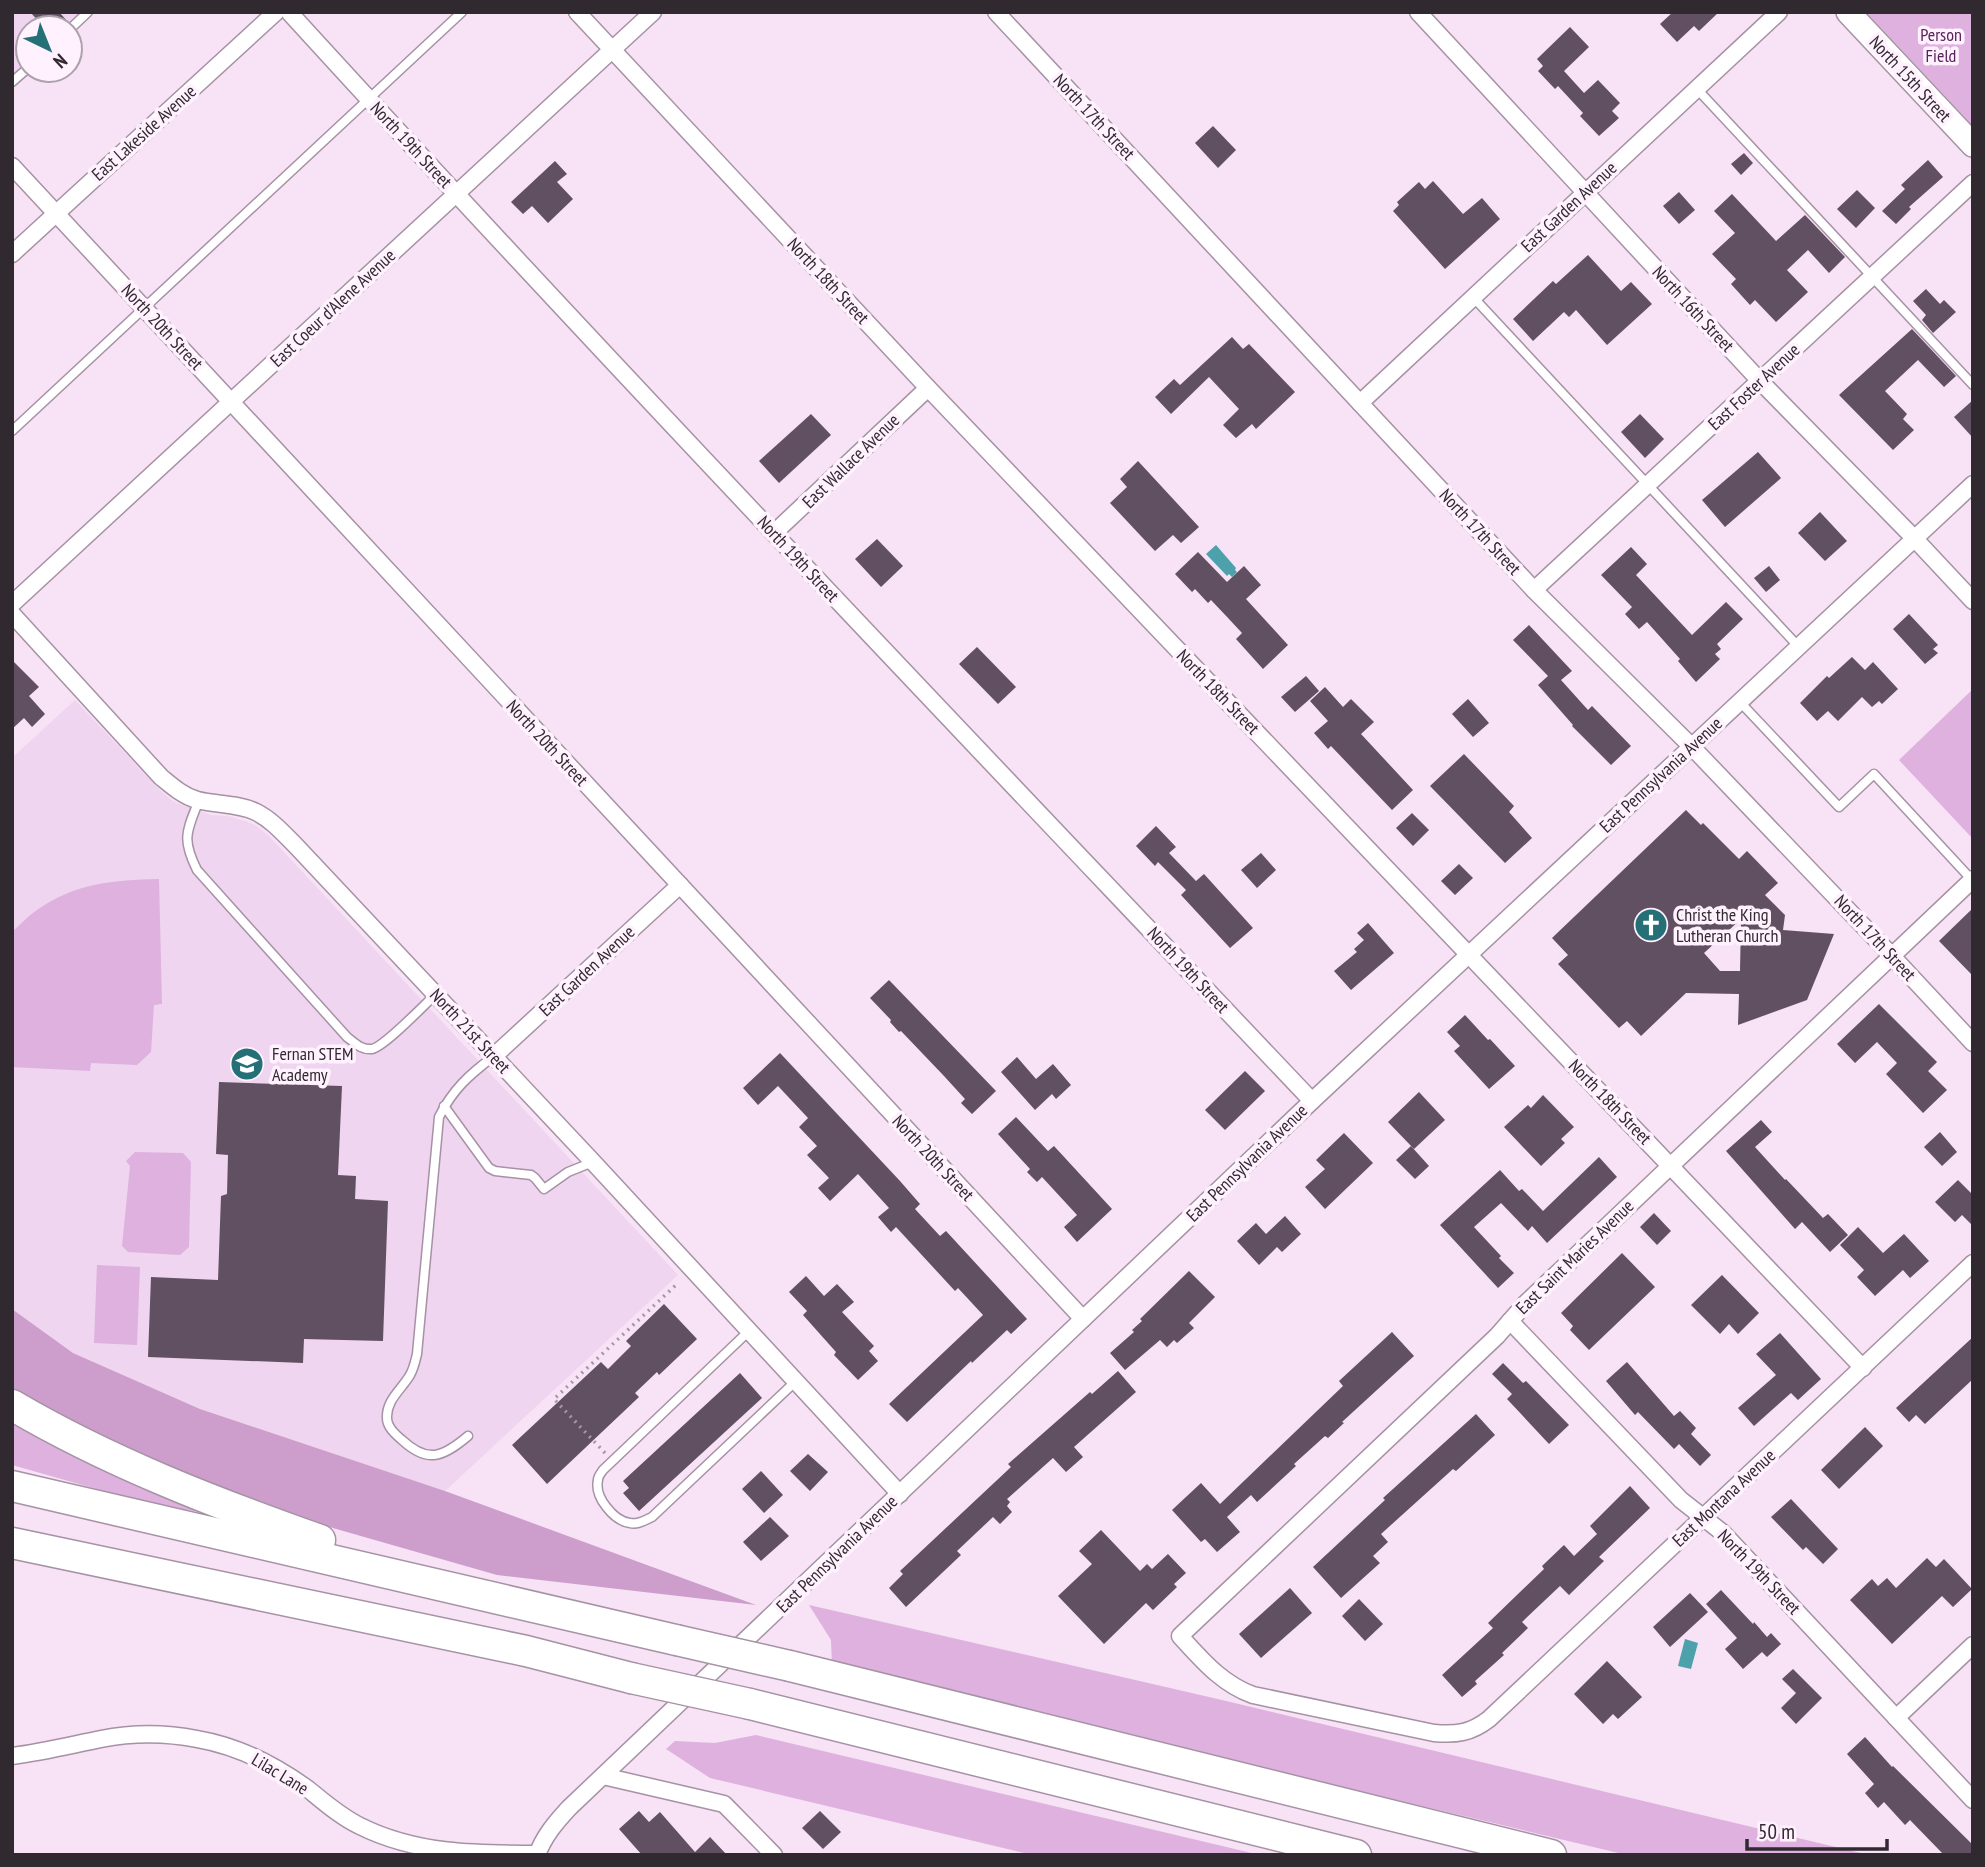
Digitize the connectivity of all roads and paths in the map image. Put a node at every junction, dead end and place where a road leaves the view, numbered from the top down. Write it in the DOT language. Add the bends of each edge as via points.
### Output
graph roads {
  1 [pos="276,12"];
  2 [pos="289,12"];
  3 [pos="462,12"];
  4 [pos="577,12"];
  5 [pos="653,12"];
  6 [pos="996,12"];
  7 [pos="1418,12"];
  8 [pos="1779,12"];
  9 [pos="1848,12"];
  10 [pos="612,50"];
  11 [pos="1697,89"];
  12 [pos="369,100"];
  13 [pos="1973,145"];
  14 [pos="12,166"];
  15 [pos="1973,183"];
  16 [pos="1585,192"];
  17 [pos="456,194"];
  18 [pos="55,213"];
  19 [pos="12,254"];
  20 [pos="1873,277"];
  21 [pos="1473,297"];
  22 [pos="143,307"];
  23 [pos="1759,381"];
  24 [pos="1973,385"];
  25 [pos="928,388"];
  26 [pos="232,402"];
  27 [pos="1360,403"];
  28 [pos="12,431"];
  29 [pos="1973,484"];
  30 [pos="1648,485"];
  31 [pos="774,533"];
  32 [pos="1914,538"];
  33 [pos="1534,590"];
  34 [pos="1973,601"];
  35 [pos="12,604"];
  36 [pos="12,614"];
  37 [pos="1798,646"];
  38 [pos="1740,701"];
  39 [pos="1692,747"];
  40 [pos="199,800"];
  41 [pos="1972,880"];
  42 [pos="680,886"];
  43 [pos="1469,954"];
  44 [pos="1892,956"];
  45 [pos="436,994"];
  46 [pos="1973,1043"];
  47 [pos="494,1056"];
  48 [pos="1312,1101"];
  49 [pos="444,1106"];
  50 [pos="593,1162"];
  51 [pos="1671,1165"];
  52 [pos="1973,1263"];
  53 [pos="677,1284"];
  54 [pos="1083,1319"];
  55 [pos="1510,1321"];
  56 [pos="750,1331"];
  57 [pos="1863,1368"];
  58 [pos="796,1381"];
  59 [pos="12,1405"];
  60 [pos="468,1436"];
  61 [pos="612,1461"];
  62 [pos="12,1486"];
  63 [pos="900,1494"];
  64 [pos="1703,1518"];
  65 [pos="12,1543"];
  66 [pos="542,1608"];
  67 [pos="1973,1645"];
  68 [pos="1896,1718"];
  69 [pos="1473,1730"];
  70 [pos="12,1756"];
  71 [pos="603,1776"];
  72 [pos="1973,1800"];
  73 [pos="537,1854"];
  74 [pos="774,1855"];
  75 [pos="1356,1855"];
  76 [pos="1551,1855"];
  1 -- 18 [label="street, East Lakeside Avenue"];
  2 -- 12 [label="street, North 19th Street"];
  3 -- 12 [label="lane"];
  4 -- 10 [label="street, North 18th Street"];
  5 -- 10 [label="street, East Coeur d'Alene Avenue"];
  6 -- 27 [label="street, North 17th Street"];
  7 -- 16 [label="street, North 16th Street"];
  8 -- 11 [label="street, East Garden Avenue"];
  9 -- 13 [label="main road, North 15th Street"];
  10 -- 17 [label="street, East Coeur d'Alene Avenue"];
  10 -- 25 [label="street, North 18th Street"];
  11 -- 16 [label="street, East Garden Avenue"];
  11 -- 20 [label="lane"];
  12 -- 17 [label="street, North 19th Street"];
  12 -- 22 [label="lane"];
  14 -- 18 [label="street, North 20th Street"];
  15 -- 20 [label="street, East Foster Avenue"];
  16 -- 21 [label="street, East Garden Avenue"];
  16 -- 23 [label="street, North 16th Street"];
  17 -- 26 [label="street, East Coeur d'Alene Avenue"];
  17 -- 31 [label="street, North 19th Street"];
  18 -- 19 [label="street, East Lakeside Avenue"];
  18 -- 22 [label="street, North 20th Street"];
  20 -- 23 [label="street, East Foster Avenue"];
  20 -- 24 [label="lane"];
  21 -- 27 [label="street, East Garden Avenue"];
  21 -- 30 [label="lane"];
  22 -- 26 [label="street, North 20th Street"];
  22 -- 28 [label="lane"];
  23 -- 30 [label="street, East Foster Avenue"];
  23 -- 32 [label="street, North 16th Street"];
  25 -- 31 [label="street, East Wallace Avenue"];
  25 -- 43 [label="street, North 18th Street"];
  26 -- 35 [label="street, East Coeur d'Alene Avenue"];
  26 -- 42 [label="street, North 20th Street"];
  27 -- 33 [label="street, North 17th Street"];
  29 -- 32 [label="street, East Pennsylvania Avenue"];
  30 -- 33 [label="street, East Foster Avenue"];
  30 -- 37 [label="lane"];
  31 -- 48 [label="street, North 19th Street"];
  32 -- 34 [label="street, North 16th Street"];
  32 -- 37 [label="street, East Pennsylvania Avenue"];
  33 -- 39 [label="street, North 17th Street"];
  36 -- 40 [label="street, North 21st Street" via="161,777"];
  37 -- 38 [label="street, East Pennsylvania Avenue"];
  38 -- 39 [label="street, East Pennsylvania Avenue"];
  38 -- 41 [label="lane" via="1839,807 1874,774"];
  39 -- 43 [label="street, East Pennsylvania Avenue"];
  39 -- 44 [label="street, North 17th Street"];
  40 -- 45 [label="street, North 21st Street" via="243,807 270,821"];
  40 -- 45 [label="lane" via="186,842 197,870 347,1037 360,1047 374,1049"];
  41 -- 44 [label="street, East Saint Maries Avenue"];
  42 -- 47 [label="street, East Garden Avenue"];
  42 -- 54 [label="street, North 20th Street"];
  43 -- 48 [label="street, East Pennsylvania Avenue"];
  43 -- 51 [label="street, North 18th Street"];
  44 -- 46 [label="street, North 17th Street"];
  44 -- 51 [label="street, East Saint Maries Avenue"];
  45 -- 47 [label="street, North 21st Street"];
  47 -- 49 [label="lane" via="463,1082"];
  47 -- 50 [label="street, North 21st Street"];
  48 -- 54 [label="street, East Pennsylvania Avenue"];
  49 -- 50 [label="lane" via="495,1171 531,1175 544,1189"];
  49 -- 60 [label="lane" via="439,1117 415,1367 393,1399 387,1418 389,1427 416,1453 428,1456 450,1450"];
  50 -- 56 [label="street, North 21st Street"];
  51 -- 55 [label="street, East Saint Maries Avenue"];
  51 -- 57 [label="street, North 18th Street"];
  52 -- 57 [label="street, East Montana Avenue"];
  53 -- 61 [label="path" via="554,1399"];
  54 -- 63 [label="street, East Pennsylvania Avenue"];
  55 -- 64 [label="street, North 19th Street"];
  55 -- 69 [label="street, East Saint Maries Avenue" via="1180,1636 1229,1685 1253,1695 1434,1733"];
  56 -- 58 [label="street, North 21st Street"];
  56 -- 61 [label="lane"];
  57 -- 64 [label="street, East Montana Avenue"];
  58 -- 61 [label="lane" via="652,1517 641,1522 628,1523 604,1503 598,1478"];
  58 -- 63 [label="street, North 21st Street"];
  59 -- 66 [label="highway" via="115,1459 264,1520"];
  62 -- 66 [label="highway"];
  63 -- 71 [label="street, East Pennsylvania Avenue"];
  64 -- 68 [label="street, North 19th Street" via="1723,1533"];
  64 -- 69 [label="street, East Montana Avenue"];
  65 -- 75 [label="highway, bridge" via="526,1651"];
  66 -- 76 [label="highway, bridge"];
  67 -- 68 [label="street"];
  68 -- 72 [label="street, North 19th Street"];
  70 -- 73 [label="street, Lilac Lane" via="104,1738 164,1735 197,1739 279,1769 358,1825 391,1839 464,1853"];
  71 -- 73 [label="street, East Pennsylvania Avenue" via="554,1824"];
  71 -- 74 [label="street" via="724,1804"];
}
